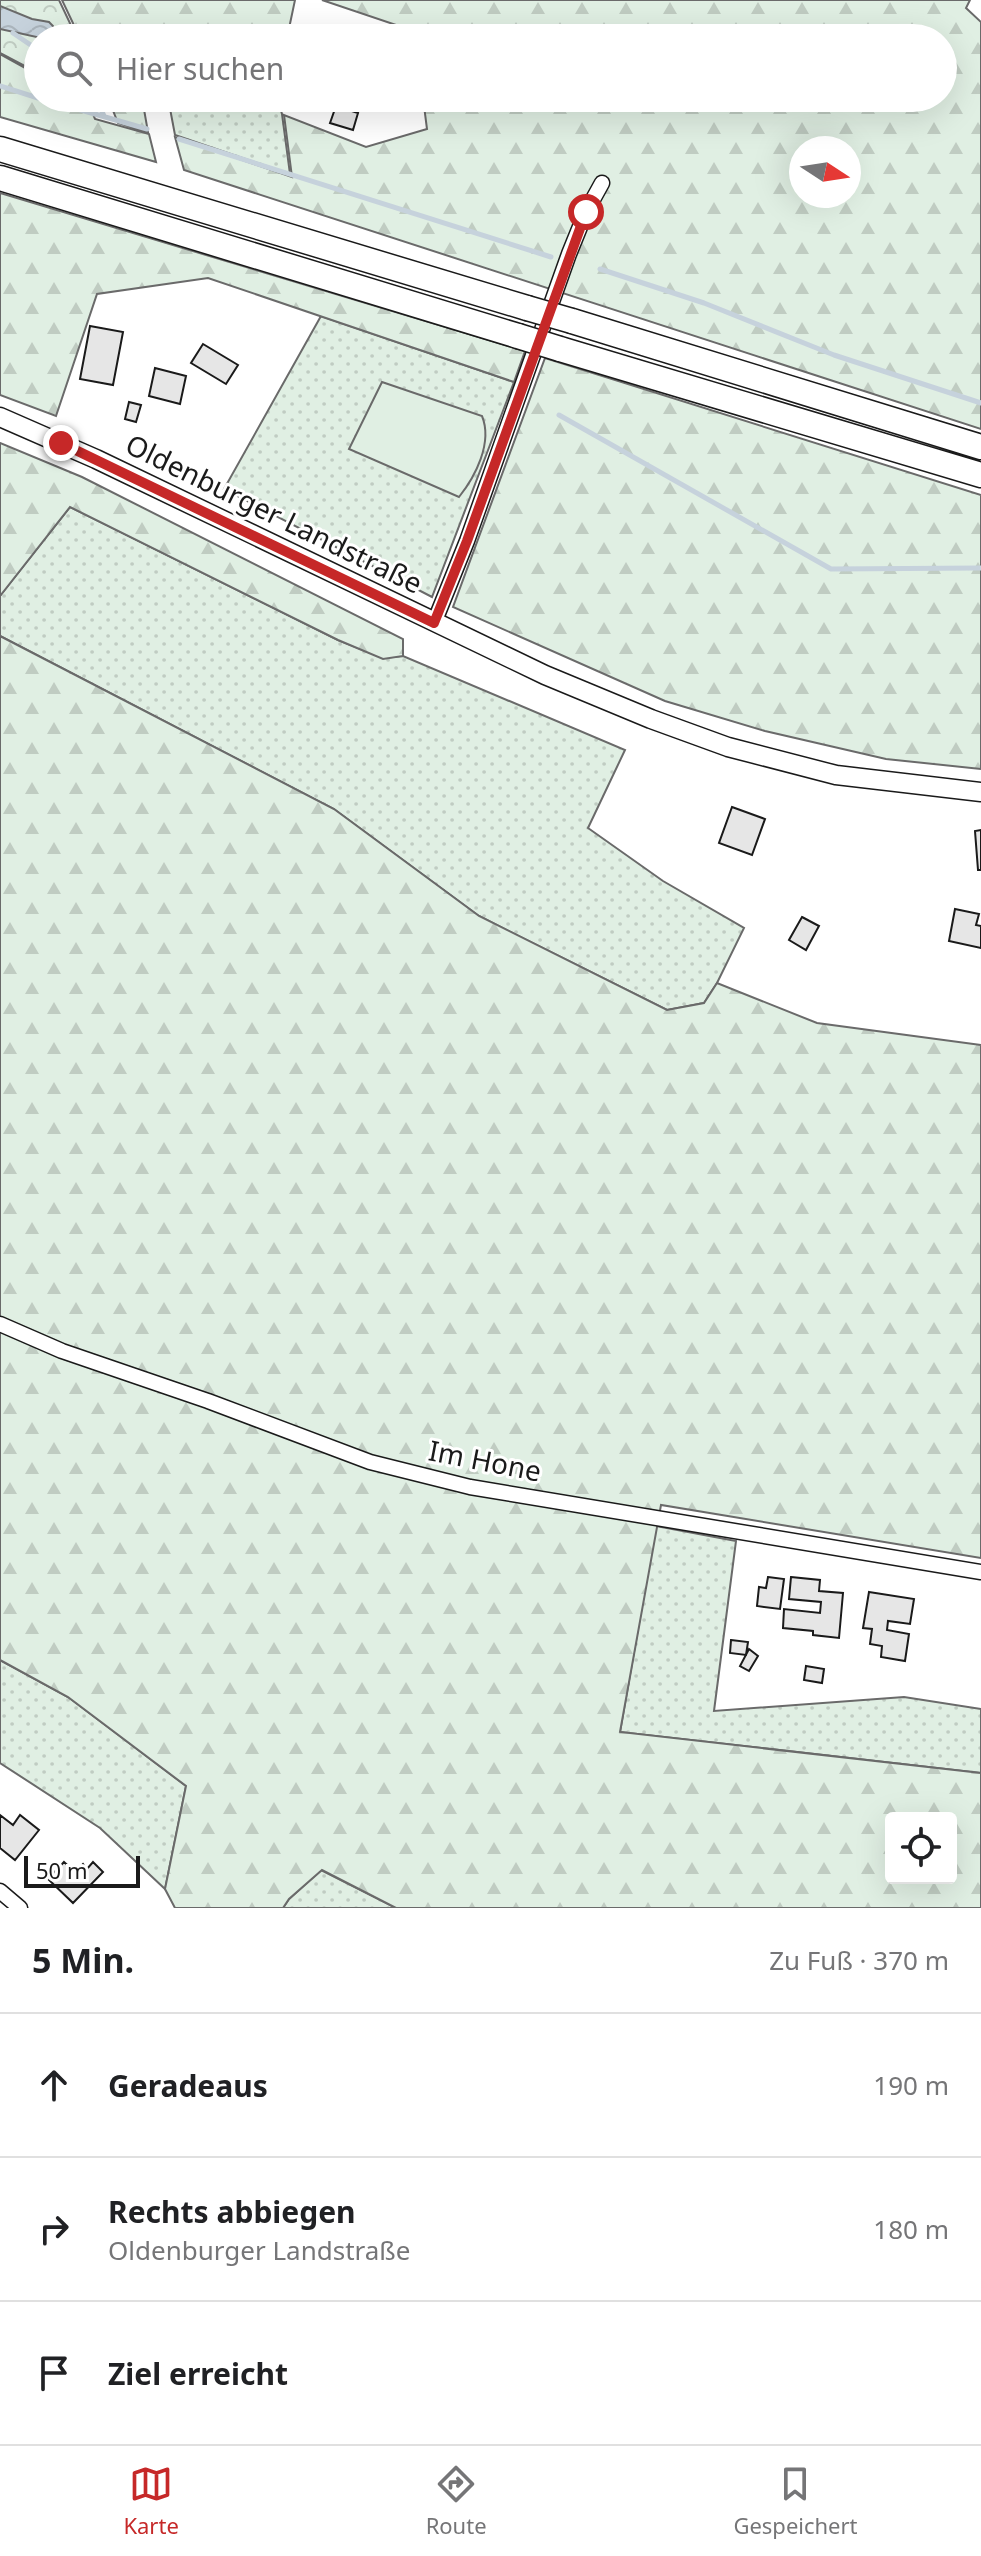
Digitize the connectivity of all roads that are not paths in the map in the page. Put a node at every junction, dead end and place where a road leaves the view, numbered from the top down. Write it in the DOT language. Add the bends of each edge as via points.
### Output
graph roads {
  1 [pos="0,149"];
  2 [pos="0,178"];
  3 [pos="602,183"];
  4 [pos="0,417"];
  5 [pos="981,447"];
  6 [pos="981,475"];
  7 [pos="434,623"];
  8 [pos="981,792"];
  9 [pos="0,1324"];
  10 [pos="981,1572"];
  11 [pos="0,1891"];
  12 [pos="20,1908"];
  1 -- 5 [label="highway, bridge"];
  2 -- 6 [label="highway, bridge"];
  3 -- 7 [label="street" via="569,254"];
  4 -- 7 [label="street, Oldenburger Landstraße"];
  7 -- 8 [label="street, Oldenburger Landstraße" via="545,675 728,747 836,775"];
  9 -- 10 [label="street, Im Hone" via="370,1462 470,1487"];
  11 -- 12 [label="street"];
}
